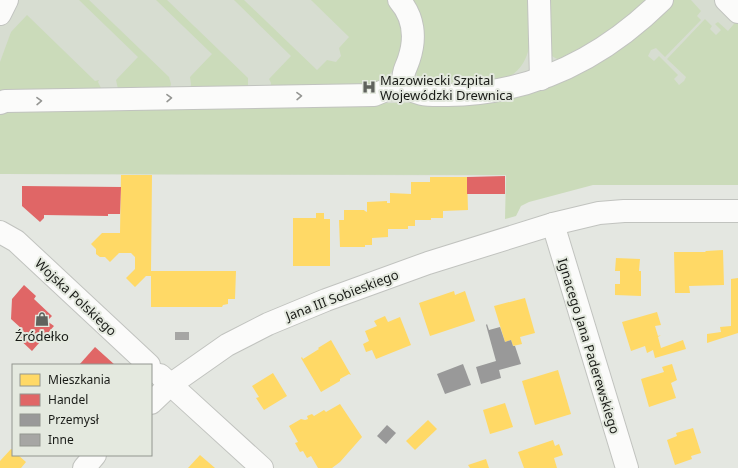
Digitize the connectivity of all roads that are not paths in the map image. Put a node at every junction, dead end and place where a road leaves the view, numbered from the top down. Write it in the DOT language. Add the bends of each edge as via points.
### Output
graph roads {
  1 [pos="7,0"];
  2 [pos="538,0"];
  3 [pos="662,0"];
  4 [pos="726,0"];
  5 [pos="401,1"];
  6 [pos="0,4"];
  7 [pos="738,12"];
  8 [pos="0,14"];
  9 [pos="541,79"];
  10 [pos="403,83"];
  11 [pos="0,103"];
  12 [pos="738,211"];
  13 [pos="553,224"];
  14 [pos="0,232"];
  15 [pos="148,364"];
  16 [pos="152,368"];
  17 [pos="170,385"];
  18 [pos="152,402"];
  19 [pos="94,456"];
  20 [pos="84,468"];
  21 [pos="262,468"];
  22 [pos="627,468"];
  1 -- 6 [label="street"];
  1 -- 8 [label="street"];
  2 -- 9 [label="street"];
  3 -- 9 [label="street" via="621,37 577,64"];
  4 -- 7 [label="street"];
  5 -- 10 [label="street" via="412,23 413,36 410,58 403,72"];
  9 -- 10 [label="street" via="495,90 452,95 418,94"];
  11 -- 10 [label="street, one-way" via="374,95"];
  12 -- 13 [label="street, Jana III Sobieskiego" via="624,211 599,213"];
  13 -- 17 [label="street, Jana III Sobieskiego" via="428,263 286,316 227,345"];
  13 -- 22 [label="street, Ignacego Jana Paderewskiego"];
  14 -- 15 [label="street, Wojska Polskiego" via="16,241"];
  16 -- 17 [label="street, Wojska Polskiego"];
  17 -- 18 [label="street, Jana III Sobieskiego"];
  17 -- 21 [label="street, Wojska Polskiego"];
  19 -- 20 [label="street"];
}
